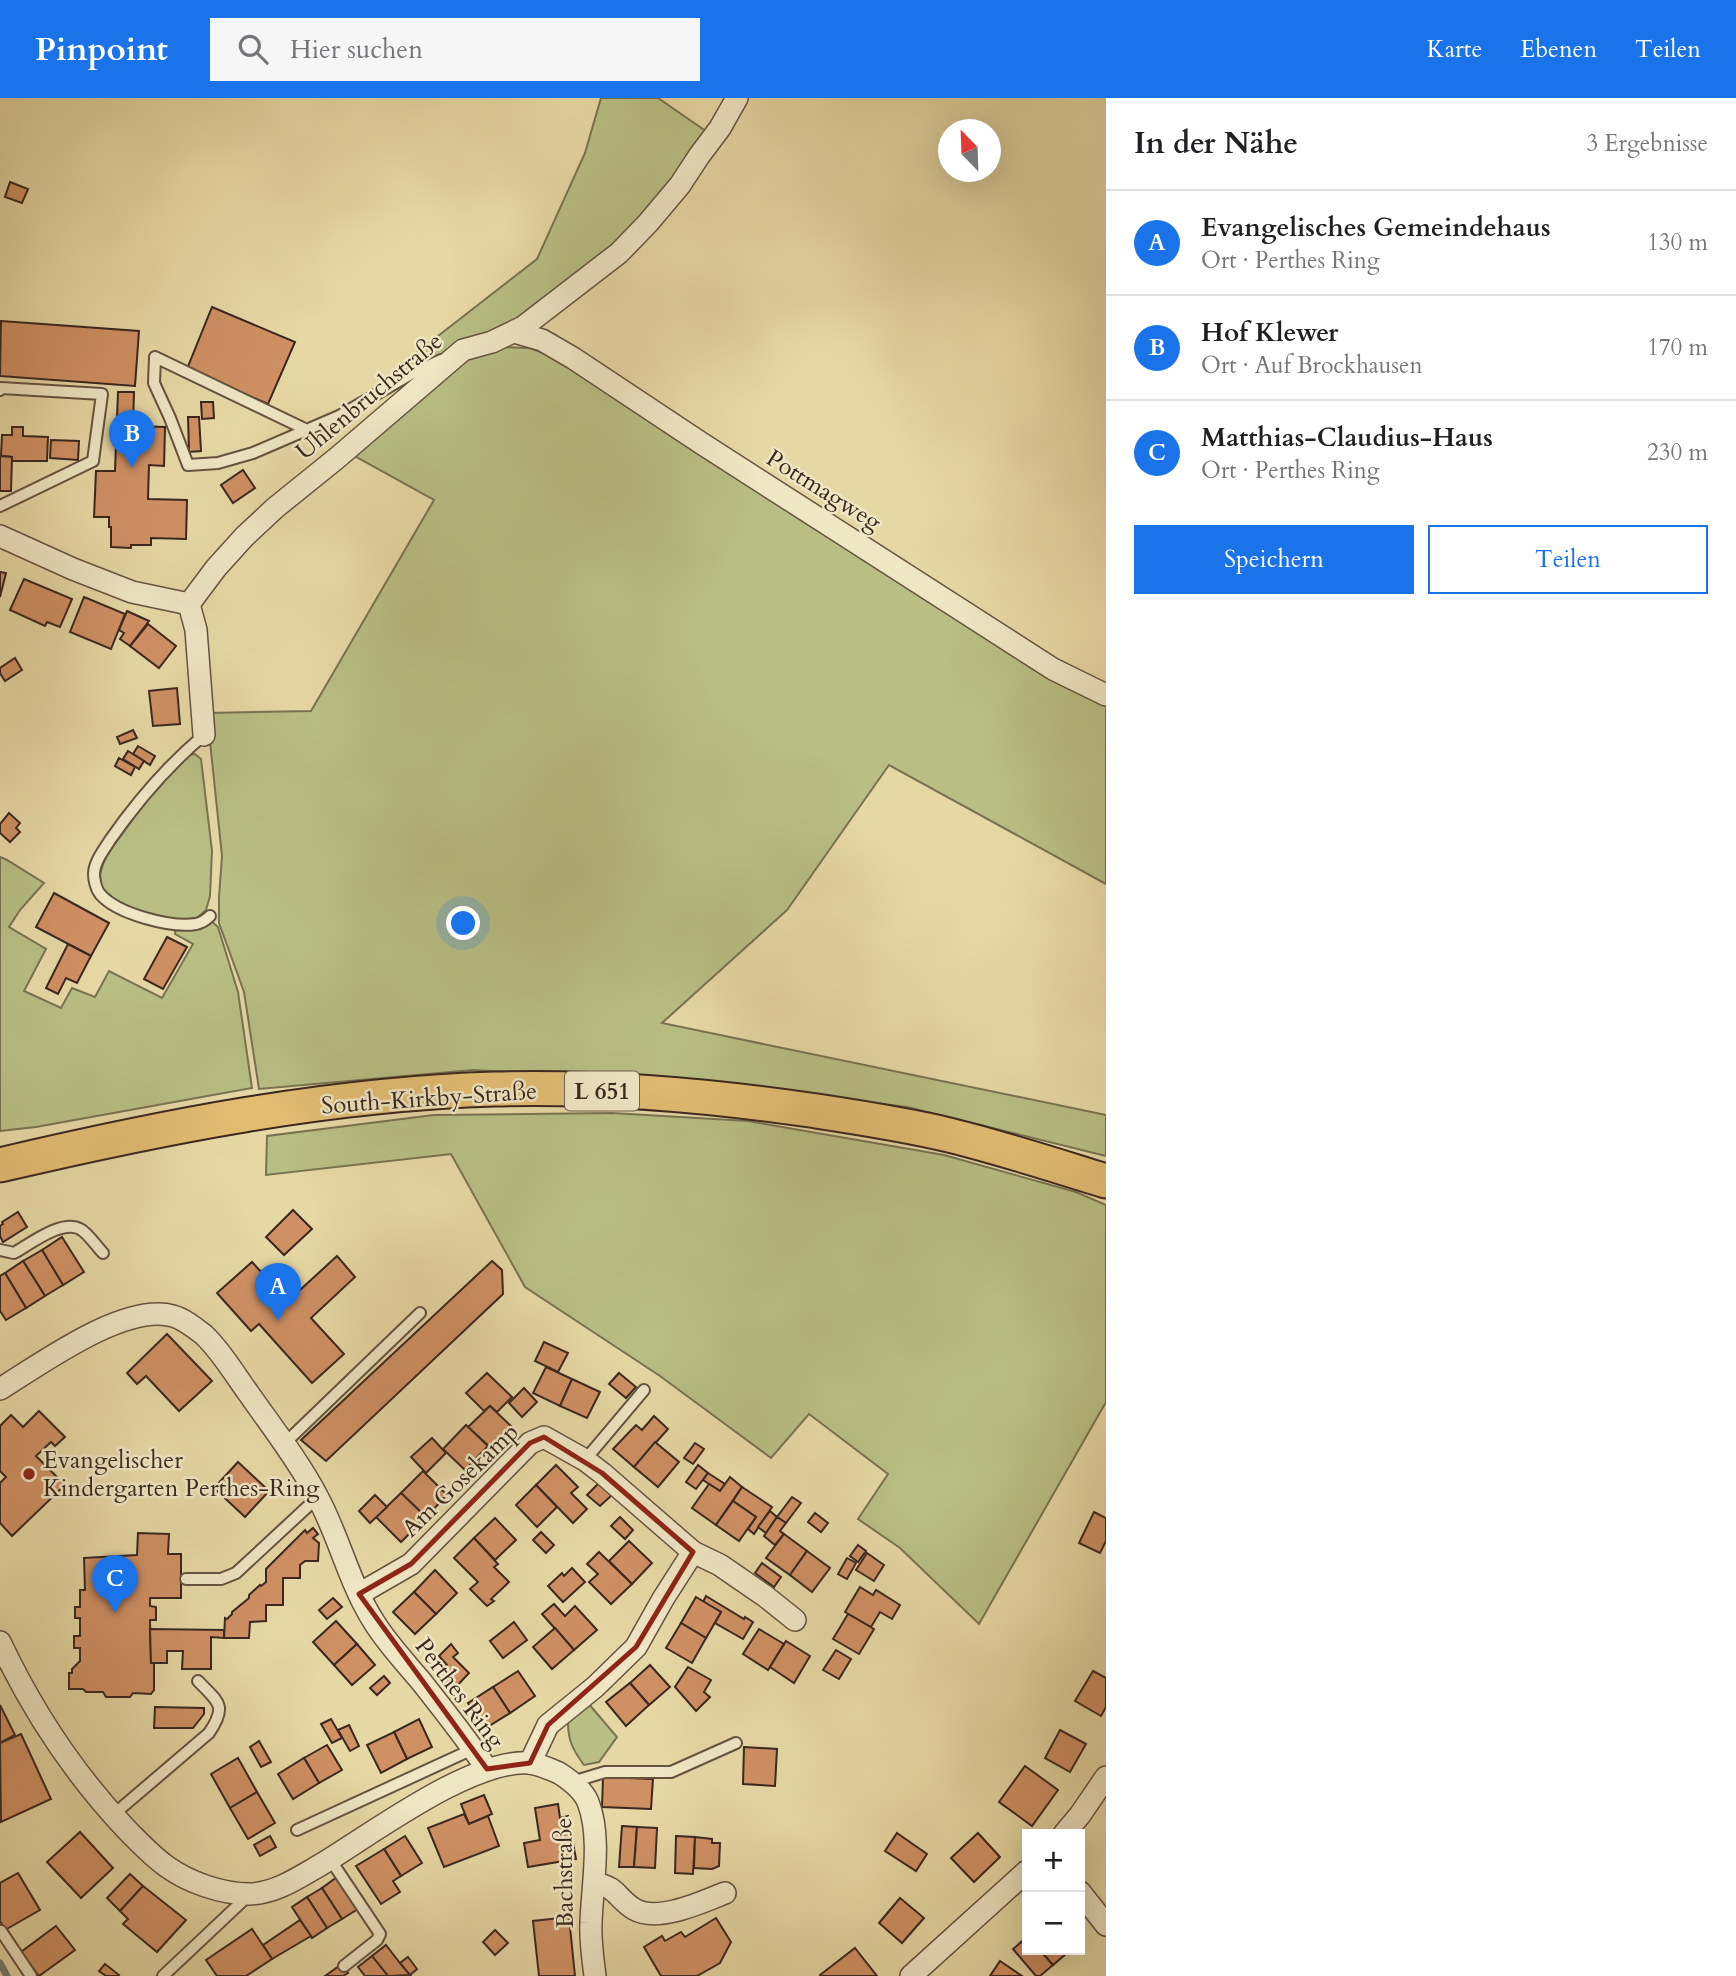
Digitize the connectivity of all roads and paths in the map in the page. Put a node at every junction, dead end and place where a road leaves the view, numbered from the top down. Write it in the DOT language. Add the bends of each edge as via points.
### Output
graph roads {
  1 [pos="737,98"];
  2 [pos="514,332"];
  3 [pos="463,350"];
  4 [pos="0,390"];
  5 [pos="307,430"];
  6 [pos="0,506"];
  7 [pos="0,536"];
  8 [pos="189,604"];
  9 [pos="1106,695"];
  10 [pos="204,736"];
  11 [pos="210,916"];
  12 [pos="0,1166"];
  13 [pos="1106,1181"];
  14 [pos="0,1250"];
  15 [pos="103,1253"];
  16 [pos="419,1313"];
  17 [pos="0,1389"];
  18 [pos="644,1390"];
  19 [pos="284,1444"];
  20 [pos="585,1460"];
  21 [pos="318,1497"];
  22 [pos="693,1552"];
  23 [pos="186,1579"];
  24 [pos="359,1594"];
  25 [pos="795,1620"];
  26 [pos="0,1642"];
  27 [pos="198,1681"];
  28 [pos="736,1743"];
  29 [pos="473,1749"];
  30 [pos="530,1763"];
  31 [pos="487,1769"];
  32 [pos="1106,1777"];
  33 [pos="572,1782"];
  34 [pos="113,1815"];
  35 [pos="1067,1829"];
  36 [pos="297,1830"];
  37 [pos="330,1859"];
  38 [pos="1022,1876"];
  39 [pos="594,1883"];
  40 [pos="725,1893"];
  41 [pos="250,1894"];
  42 [pos="1085,1898"];
  43 [pos="1106,1925"];
  44 [pos="1,1931"];
  45 [pos="344,1966"];
  46 [pos="31,1976"];
  47 [pos="163,1976"];
  48 [pos="595,1976"];
  49 [pos="911,1976"];
  1 -- 2 [label="street, Uhlenbruchstraße" via="680,185 648,223 619,253"];
  2 -- 3 [label="street, Uhlenbruchstraße"];
  2 -- 9 [label="street, Pottmagweg" via="542,340 573,358 1042,662"];
  3 -- 5 [label="lane"];
  3 -- 8 [label="street, Uhlenbruchstraße" via="267,516 216,568"];
  4 -- 6 [label="lane" via="102,394 93,461"];
  5 -- 5 [label="lane" via="253,453 218,463 188,464 154,383 155,357"];
  7 -- 8 [label="street" via="132,592"];
  8 -- 10 [label="street" via="196,630"];
  10 -- 11 [label="lane" via="148,789 93,871 99,892 137,915 156,922 197,924"];
  12 -- 13 [label="main road, South-Kirkby-Straße / L 651" via="260,1112 420,1094 561,1089 740,1100 844,1115 948,1135"];
  14 -- 15 [label="lane" via="14,1253 66,1225 80,1228"];
  16 -- 19 [label="lane"];
  17 -- 19 [label="street, Perthes Ring" via="108,1326 153,1314 172,1316 191,1325 217,1349"];
  18 -- 20 [label="lane"];
  19 -- 21 [label="street, Perthes Ring"];
  20 -- 22 [label="street, Am Gosekamp"];
  20 -- 24 [label="street, Am Gosekamp" via="544,1437 530,1443 411,1563"];
  21 -- 23 [label="lane" via="236,1573 221,1579"];
  21 -- 24 [label="street, Perthes Ring"];
  22 -- 25 [label="street, Am Gosekamp" via="720,1565"];
  22 -- 30 [label="street" via="636,1647 548,1725"];
  24 -- 29 [label="street, Perthes Ring" via="396,1651"];
  26 -- 34 [label="street, Perthes Ring" via="46,1724"];
  27 -- 34 [label="lane" via="218,1702 217,1721 209,1733"];
  28 -- 33 [label="lane" via="671,1772 605,1772"];
  29 -- 31 [label="street, Perthes Ring"];
  29 -- 36 [label="lane"];
  30 -- 31 [label="street, Bachstraße"];
  30 -- 33 [label="street, Bachstraße"];
  31 -- 37 [label="street, Perthes Ring" via="395,1817"];
  32 -- 35 [label="street"];
  33 -- 39 [label="street, Bachstraße" via="589,1806"];
  34 -- 41 [label="street, Perthes Ring" via="167,1867 190,1880"];
  37 -- 41 [label="street, Perthes Ring" via="274,1889"];
  37 -- 45 [label="lane" via="380,1934"];
  38 -- 49 [label="street"];
  39 -- 40 [label="street" via="616,1891 643,1913 662,1913"];
  39 -- 48 [label="street, Bachstraße" via="590,1926"];
  41 -- 47 [label="lane"];
  42 -- 43 [label="street"];
  44 -- 46 [label="lane"];
}
